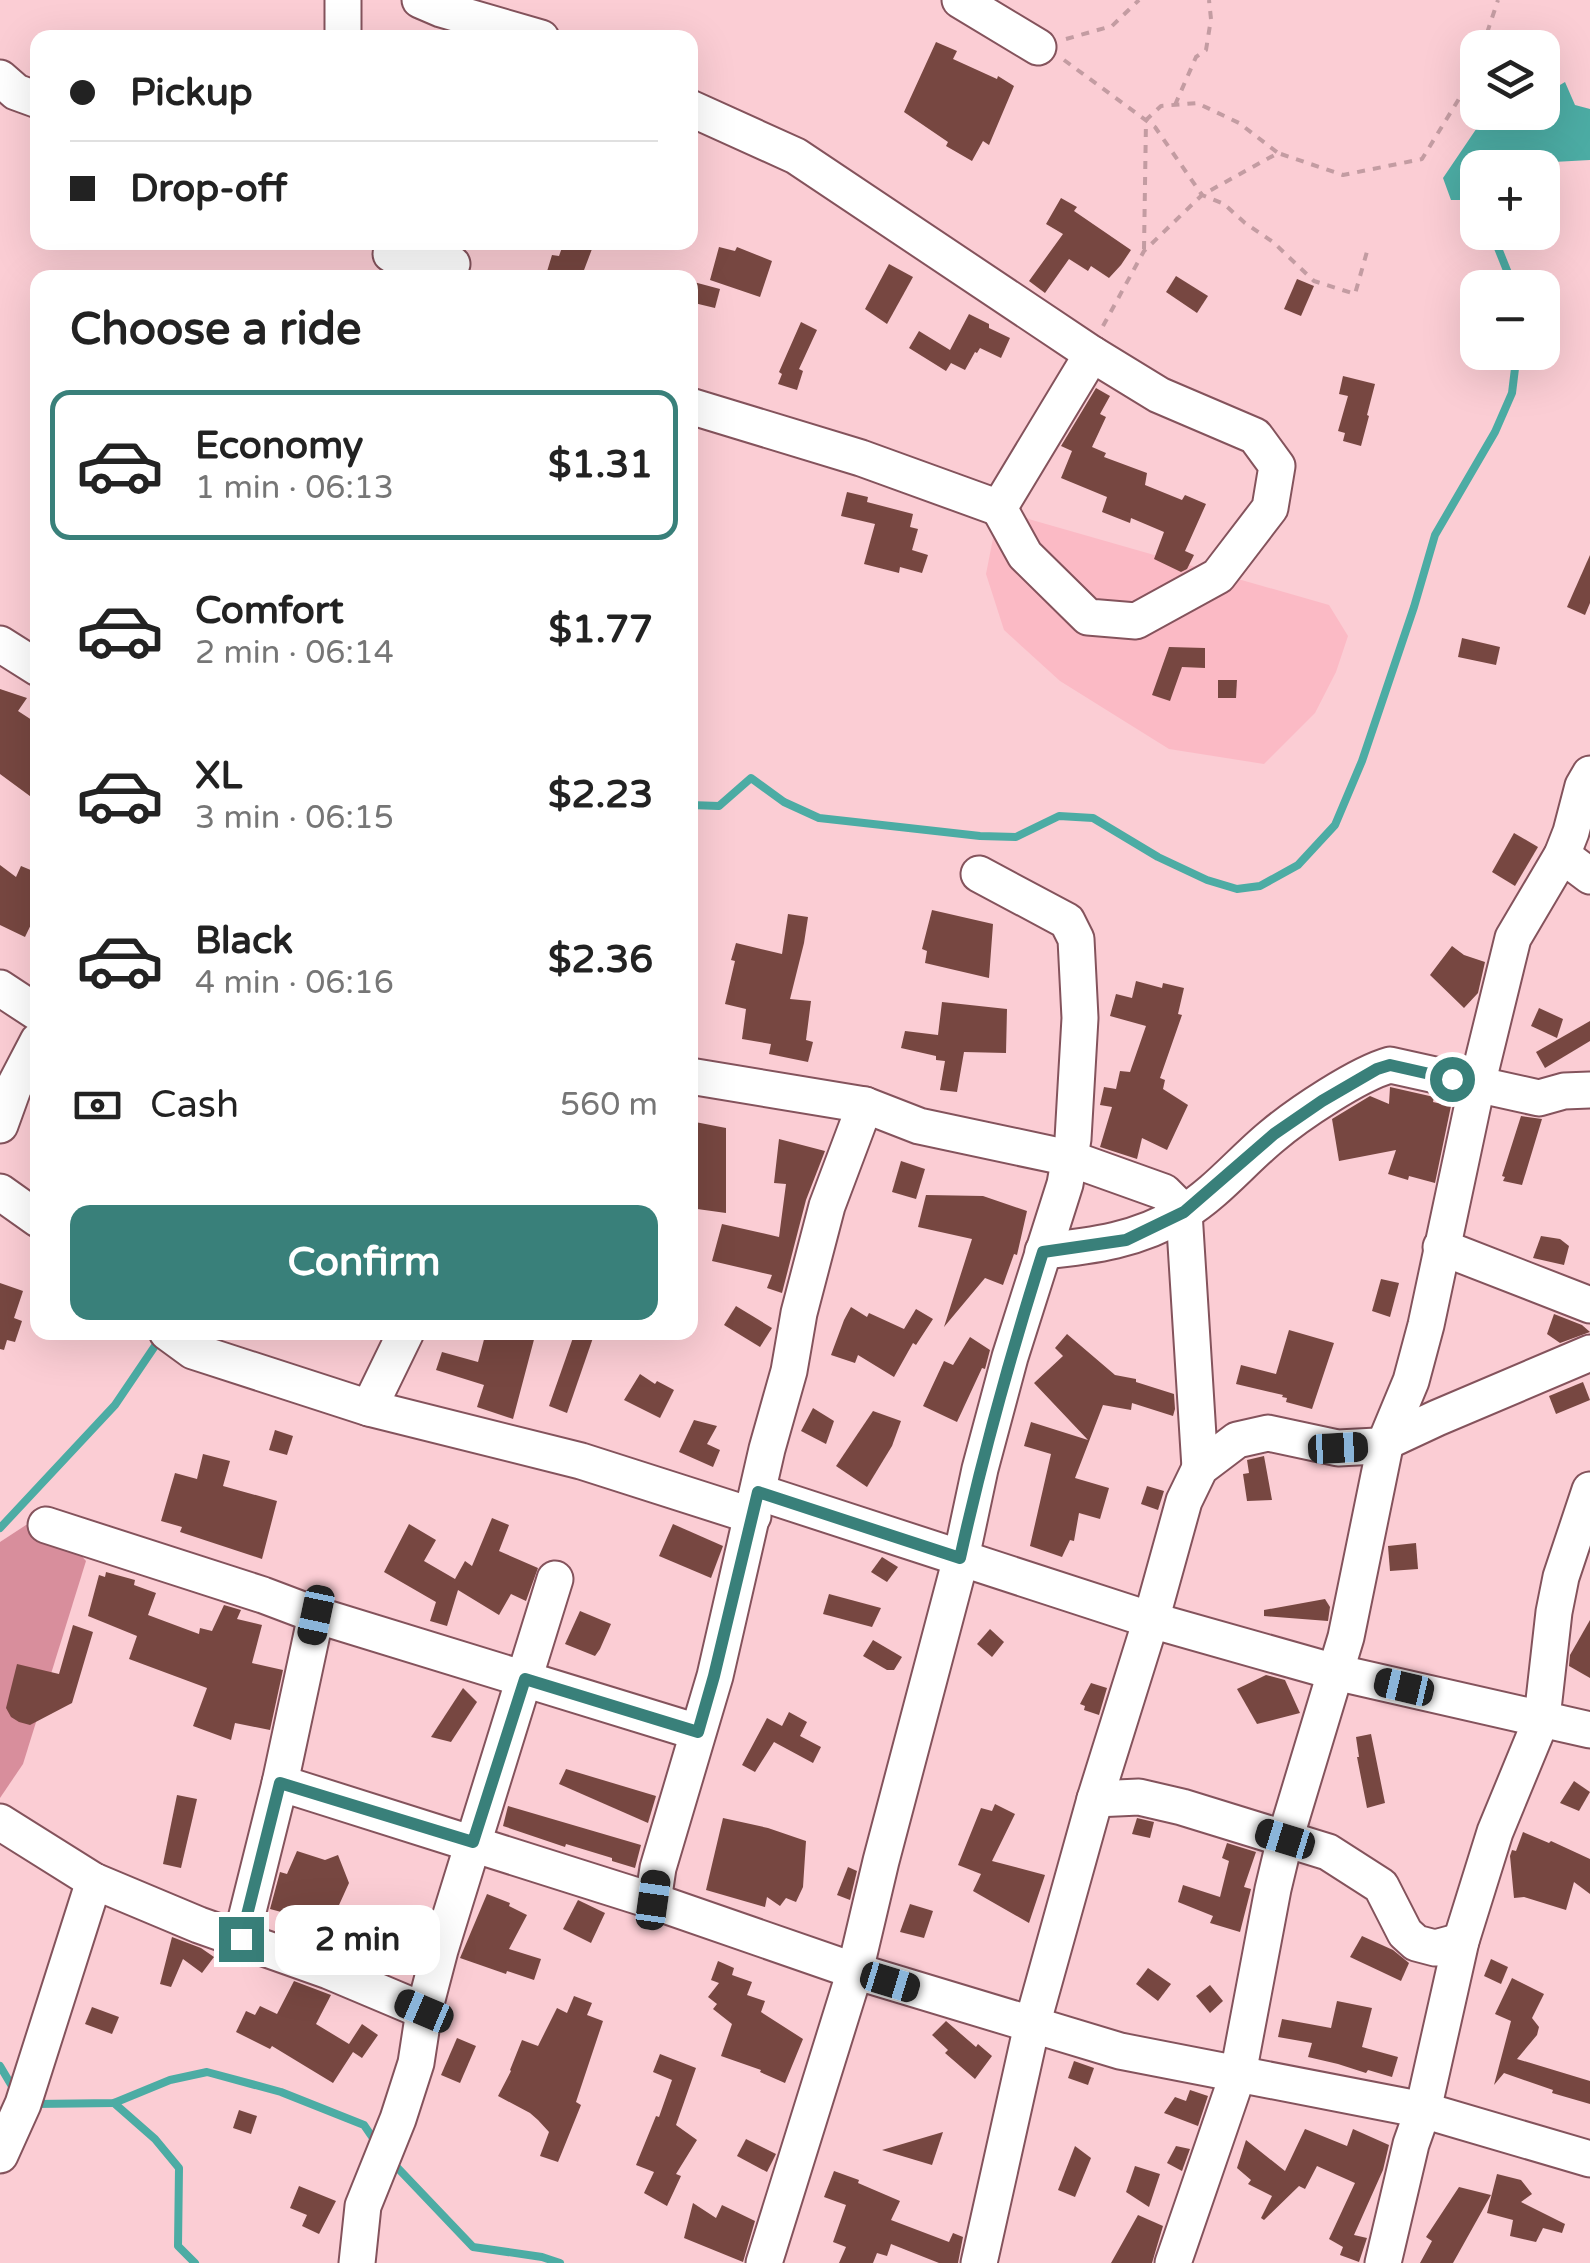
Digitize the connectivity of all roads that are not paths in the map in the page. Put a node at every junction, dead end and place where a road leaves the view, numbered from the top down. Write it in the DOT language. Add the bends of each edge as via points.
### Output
graph roads {
  1 [pos="343,0"];
  2 [pos="420,0"];
  3 [pos="960,0"];
  4 [pos="343,30"];
  5 [pos="514,30"];
  6 [pos="1038,46"];
  7 [pos="0,78"];
  8 [pos="30,97"];
  9 [pos="698,112"];
  10 [pos="393,250"];
  11 [pos="450,261"];
  12 [pos="1092,354"];
  13 [pos="698,408"];
  14 [pos="998,508"];
  15 [pos="0,644"];
  16 [pos="30,663"];
  17 [pos="1590,774"];
  18 [pos="1576,866"];
  19 [pos="980,874"];
  20 [pos="0,988"];
  21 [pos="30,1007"];
  22 [pos="30,1056"];
  23 [pos="698,1077"];
  24 [pos="1476,1086"];
  25 [pos="1590,1090"];
  26 [pos="865,1105"];
  27 [pos="0,1125"];
  28 [pos="1069,1158"];
  29 [pos="0,1192"];
  30 [pos="1184,1212"];
  31 [pos="30,1213"];
  32 [pos="1441,1247"];
  33 [pos="1043,1252"];
  34 [pos="1590,1306"];
  35 [pos="178,1340"];
  36 [pos="402,1340"];
  37 [pos="1590,1352"];
  38 [pos="370,1408"];
  39 [pos="1386,1441"];
  40 [pos="1200,1468"];
  41 [pos="1590,1490"];
  42 [pos="755,1504"];
  43 [pos="46,1525"];
  44 [pos="960,1558"];
  45 [pos="555,1580"];
  46 [pos="732,1600"];
  47 [pos="316,1615"];
  48 [pos="1151,1620"];
  49 [pos="1335,1672"];
  50 [pos="525,1679"];
  51 [pos="1542,1718"];
  52 [pos="1590,1730"];
  53 [pos="698,1732"];
  54 [pos="280,1783"];
  55 [pos="1095,1799"];
  56 [pos="0,1822"];
  57 [pos="1285,1839"];
  58 [pos="473,1842"];
  59 [pos="94,1881"];
  60 [pos="653,1900"];
  61 [pos="241,1939"];
  62 [pos="1462,1941"];
  63 [pos="855,1971"];
  64 [pos="424,2011"];
  65 [pos="1032,2024"];
  66 [pos="1238,2074"];
  67 [pos="1424,2110"];
  68 [pos="0,2155"];
  69 [pos="1590,2159"];
  70 [pos="357,2263"];
  71 [pos="764,2263"];
  72 [pos="979,2263"];
  73 [pos="1174,2263"];
  74 [pos="1384,2263"];
  1 -- 4 [label="street"];
  2 -- 5 [label="street"];
  3 -- 6 [label="street"];
  7 -- 8 [label="street"];
  9 -- 12 [label="street" via="796,156"];
  10 -- 11 [label="street"];
  12 -- 14 [label="street"];
  12 -- 14 [label="street" via="1159,395 1255,436 1278,466 1270,508 1218,576 1136,622 1088,617 1025,555"];
  13 -- 14 [label="street"];
  15 -- 16 [label="street"];
  17 -- 18 [label="street" via="1571,832"];
  18 -- 24 [label="street" via="1513,938"];
  19 -- 28 [label="street" via="1067,921 1076,939 1080,1018"];
  20 -- 21 [label="street"];
  22 -- 27 [label="street"];
  23 -- 26 [label="street"];
  24 -- 25 [label="street" via="1539,1098"];
  24 -- 30 [label="street" via="1390,1065 1377,1069 1274,1134"];
  24 -- 32 [label="street"];
  26 -- 28 [label="street" via="920,1126"];
  26 -- 42 [label="street" via="827,1206"];
  28 -- 30 [label="street" via="1164,1192"];
  28 -- 33 [label="street"];
  29 -- 31 [label="street"];
  30 -- 33 [label="street" via="1126,1240"];
  30 -- 40 [label="street"];
  32 -- 34 [label="street"];
  32 -- 39 [label="street" via="1411,1381"];
  33 -- 44 [label="street"];
  35 -- 38 [label="street" via="193,1351"];
  36 -- 38 [label="street"];
  37 -- 39 [label="street"];
  38 -- 42 [label="street"];
  39 -- 40 [label="street" via="1338,1448 1268,1433 1237,1440"];
  39 -- 49 [label="street"];
  40 -- 48 [label="street" via="1184,1501"];
  41 -- 51 [label="street" via="1557,1594"];
  42 -- 44 [label="street"];
  42 -- 46 [label="street"];
  42 -- 53 [label="street"];
  43 -- 47 [label="street"];
  44 -- 48 [label="street"];
  44 -- 63 [label="street"];
  45 -- 50 [label="street"];
  47 -- 50 [label="street"];
  47 -- 54 [label="street"];
  48 -- 49 [label="street"];
  48 -- 55 [label="street"];
  49 -- 51 [label="street"];
  49 -- 57 [label="street"];
  50 -- 53 [label="street"];
  50 -- 58 [label="street"];
  51 -- 52 [label="street"];
  51 -- 62 [label="street" via="1495,1832"];
  53 -- 60 [label="street"];
  54 -- 58 [label="street"];
  54 -- 61 [label="street"];
  55 -- 57 [label="street" via="1139,1797"];
  55 -- 65 [label="street"];
  56 -- 59 [label="street"];
  57 -- 62 [label="street" via="1328,1852 1381,1886 1416,1942 1435,1948"];
  57 -- 66 [label="street"];
  58 -- 60 [label="street"];
  58 -- 64 [label="street"];
  59 -- 61 [label="street"];
  59 -- 68 [label="street" via="24,2104"];
  60 -- 63 [label="street"];
  61 -- 64 [label="street"];
  62 -- 67 [label="street"];
  63 -- 65 [label="street"];
  63 -- 71 [label="street"];
  64 -- 70 [label="street" via="416,2063 363,2206"];
  65 -- 66 [label="street" via="1120,2051"];
  65 -- 72 [label="street"];
  66 -- 67 [label="street"];
  66 -- 73 [label="street"];
  67 -- 69 [label="street"];
  67 -- 74 [label="street"];
}
